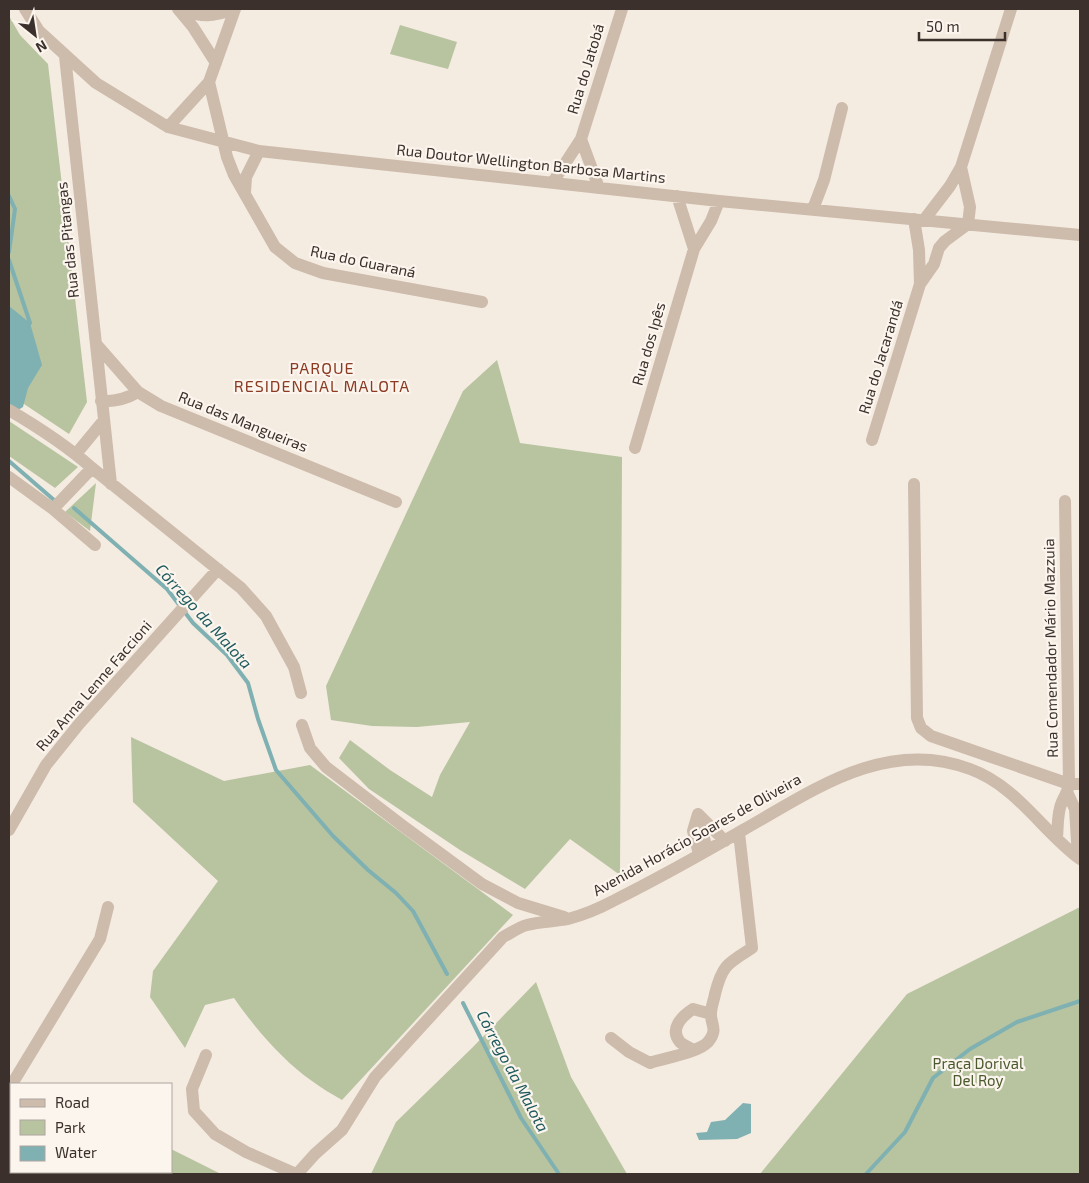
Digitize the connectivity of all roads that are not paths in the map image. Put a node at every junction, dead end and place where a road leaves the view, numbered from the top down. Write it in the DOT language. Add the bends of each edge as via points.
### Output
graph roads {
  1 [pos="25,9"];
  2 [pos="235,9"];
  3 [pos="622,9"];
  4 [pos="1010,9"];
  5 [pos="179,10"];
  6 [pos="65,56"];
  7 [pos="216,63"];
  8 [pos="209,82"];
  9 [pos="842,108"];
  10 [pos="168,127"];
  11 [pos="581,139"];
  12 [pos="224,142"];
  13 [pos="259,151"];
  14 [pos="961,167"];
  15 [pos="553,182"];
  16 [pos="599,188"];
  17 [pos="244,192"];
  18 [pos="677,196"];
  19 [pos="719,201"];
  20 [pos="814,210"];
  21 [pos="919,219"];
  22 [pos="968,224"];
  23 [pos="1080,235"];
  24 [pos="694,249"];
  25 [pos="920,284"];
  26 [pos="482,302"];
  27 [pos="96,344"];
  28 [pos="138,392"];
  29 [pos="101,401"];
  30 [pos="9,410"];
  31 [pos="104,420"];
  32 [pos="872,440"];
  33 [pos="635,448"];
  34 [pos="76,454"];
  35 [pos="92,468"];
  36 [pos="9,476"];
  37 [pos="112,484"];
  38 [pos="914,484"];
  39 [pos="1065,501"];
  40 [pos="396,502"];
  41 [pos="53,508"];
  42 [pos="95,545"];
  43 [pos="218,569"];
  44 [pos="302,693"];
  45 [pos="302,725"];
  46 [pos="1072,787"];
  47 [pos="9,830"];
  48 [pos="739,833"];
  49 [pos="1057,838"];
  50 [pos="725,841"];
  51 [pos="703,852"];
  52 [pos="1079,858"];
  53 [pos="108,907"];
  54 [pos="568,919"];
  55 [pos="711,1014"];
  56 [pos="611,1038"];
  57 [pos="694,1050"];
  58 [pos="206,1055"];
  59 [pos="13,1083"];
  60 [pos="296,1174"];
  1 -- 6 [label="street, Rua Doutor Wellington Barbosa Martins" via="39,31"];
  2 -- 5 [label="street" via="203,17"];
  2 -- 7 [label="street"];
  3 -- 11 [label="street, Rua do Jatobá"];
  4 -- 14 [label="street"];
  5 -- 7 [label="street"];
  6 -- 10 [label="street, Rua Doutor Wellington Barbosa Martins" via="96,83"];
  6 -- 27 [label="street, Rua das Pitangas"];
  7 -- 8 [label="street"];
  8 -- 10 [label="street"];
  8 -- 12 [label="street, Rua do Guaraná"];
  9 -- 20 [label="street"];
  10 -- 12 [label="street, Rua Doutor Wellington Barbosa Martins"];
  11 -- 15 [label="street, Rua do Jatobá"];
  11 -- 16 [label="street, Rua do Jatobá"];
  12 -- 13 [label="street, Rua Doutor Wellington Barbosa Martins"];
  12 -- 17 [label="street, Rua do Guaraná" via="226,157"];
  13 -- 15 [label="street, Rua Doutor Wellington Barbosa Martins"];
  13 -- 17 [label="street" via="246,177"];
  14 -- 21 [label="street" via="950,186"];
  14 -- 22 [label="street" via="970,207"];
  15 -- 16 [label="street, Rua Doutor Wellington Barbosa Martins"];
  16 -- 18 [label="street, Rua Doutor Wellington Barbosa Martins"];
  17 -- 26 [label="street, Rua do Guaraná" via="275,246 295,263 354,280"];
  18 -- 19 [label="street, Rua Doutor Wellington Barbosa Martins"];
  18 -- 24 [label="street"];
  19 -- 20 [label="street, Rua Doutor Wellington Barbosa Martins"];
  19 -- 24 [label="street, Rua dos Ipês"];
  20 -- 21 [label="street, Rua Doutor Wellington Barbosa Martins"];
  21 -- 22 [label="street, Rua Doutor Wellington Barbosa Martins"];
  21 -- 25 [label="street, Rua do Jacarandá"];
  22 -- 23 [label="street, Rua Doutor Wellington Barbosa Martins"];
  22 -- 25 [label="street, Rua do Jacarandá" via="939,248 934,264"];
  24 -- 33 [label="street, Rua dos Ipês"];
  25 -- 32 [label="street, Rua do Jacarandá"];
  27 -- 28 [label="street, Rua das Mangueiras"];
  27 -- 29 [label="street, Rua das Pitangas"];
  28 -- 29 [label="street" via="117,401"];
  28 -- 40 [label="street, Rua das Mangueiras" via="161,406"];
  29 -- 31 [label="street, Rua das Pitangas"];
  30 -- 34 [label="street"];
  31 -- 34 [label="street"];
  31 -- 37 [label="street, Rua das Pitangas"];
  34 -- 35 [label="street"];
  35 -- 37 [label="street"];
  35 -- 41 [label="street"];
  36 -- 41 [label="street"];
  37 -- 43 [label="street"];
  38 -- 46 [label="street" via="917,718 921,728 931,736"];
  39 -- 46 [label="street, Rua Comendador Mário Mazzuia"];
  41 -- 42 [label="street"];
  43 -- 44 [label="street" via="241,588 266,616 294,667"];
  43 -- 47 [label="street, Rua Anna Lenne Faccioni" via="46,765"];
  45 -- 54 [label="street" via="310,748 326,767 482,884 518,903"];
  46 -- 49 [label="street, Rua Comendador Mário Mazzuia" via="1062,802"];
  46 -- 52 [label="street, Rua Comendador Mário Mazzuia"];
  48 -- 49 [label="street, Avenida Horácio Soares de Oliveira" via="855,770 889,762 923,760 946,762 993,779 1012,793"];
  48 -- 50 [label="street, Avenida Horácio Soares de Oliveira"];
  48 -- 55 [label="street" via="752,948 726,966 720,976"];
  49 -- 52 [label="street, Avenida Horácio Soares de Oliveira"];
  50 -- 51 [label="street, Avenida Horácio Soares de Oliveira"];
  50 -- 51 [label="street" via="698,814"];
  51 -- 54 [label="street, Avenida Horácio Soares de Oliveira" via="612,902"];
  53 -- 59 [label="street" via="100,939"];
  54 -- 60 [label="street, Avenida Horácio Soares de Oliveira" via="526,925 503,937 375,1077 342,1130"];
  55 -- 57 [label="street" via="714,1030 707,1042"];
  55 -- 57 [label="street" via="693,1009 677,1023 676,1033 680,1042"];
  56 -- 57 [label="street" via="650,1063"];
  58 -- 60 [label="street" via="192,1089 194,1111 215,1134"];
}
